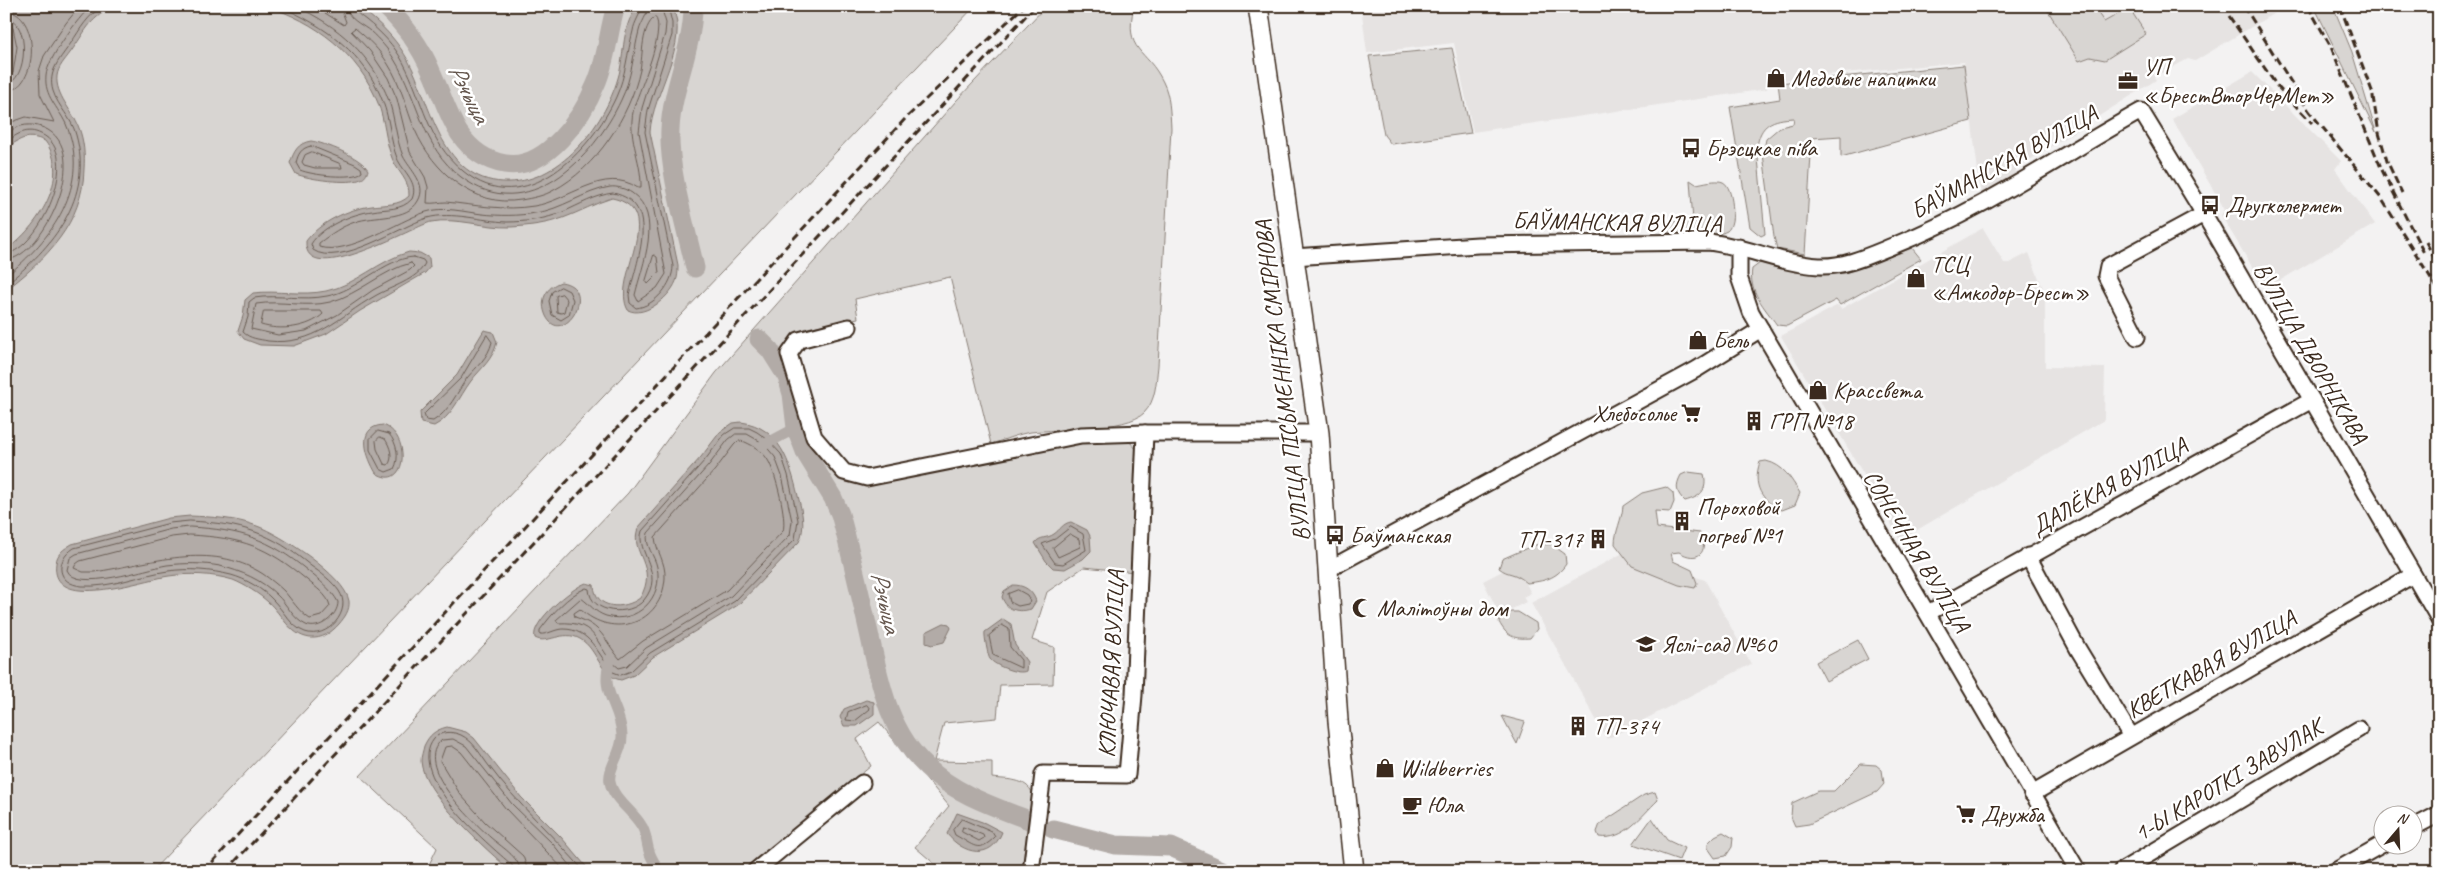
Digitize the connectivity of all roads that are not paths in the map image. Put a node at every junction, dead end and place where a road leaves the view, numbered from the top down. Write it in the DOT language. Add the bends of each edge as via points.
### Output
graph roads {
  1 [pos="1258,6"];
  2 [pos="2141,111"];
  3 [pos="2204,214"];
  4 [pos="1739,247"];
  5 [pos="1293,257"];
  6 [pos="849,327"];
  7 [pos="1761,329"];
  8 [pos="2137,336"];
  9 [pos="2312,400"];
  10 [pos="1145,433"];
  11 [pos="1319,433"];
  12 [pos="2028,556"];
  13 [pos="1330,569"];
  14 [pos="2413,575"];
  15 [pos="1928,613"];
  16 [pos="2439,619"];
  17 [pos="2359,729"];
  18 [pos="2131,736"];
  19 [pos="862,783"];
  20 [pos="2032,794"];
  21 [pos="2437,820"];
  22 [pos="2422,825"];
  23 [pos="2372,850"];
  24 [pos="755,871"];
  25 [pos="1031,871"];
  26 [pos="1354,871"];
  27 [pos="2078,871"];
  28 [pos="2121,871"];
  29 [pos="2335,871"];
  1 -- 5 [label="main road, ВУЛІЦА ПІСЬМЕННІКА СМІРНОВА"];
  2 -- 3 [label="street, ВУЛІЦА ДВОРНІКАВА"];
  2 -- 4 [label="street, БАЎМАНСКАЯ ВУЛІЦА" via="1978,207 1847,264 1820,266 1793,262"];
  3 -- 8 [label="street" via="2108,266 2106,276"];
  3 -- 9 [label="street, ВУЛІЦА ДВОРНІКАВА"];
  4 -- 5 [label="street, БАЎМАНСКАЯ ВУЛІЦА" via="1708,242 1518,243"];
  4 -- 7 [label="street, СОНЕЧНАЯ ВУЛІЦА" via="1739,277"];
  5 -- 11 [label="main road, ВУЛІЦА ПІСЬМЕННІКА СМІРНОВА"];
  6 -- 10 [label="street" via="799,340 789,354 814,437 844,472 867,478 1081,435"];
  7 -- 13 [label="street" via="1697,369"];
  7 -- 15 [label="street, СОНЕЧНАЯ ВУЛІЦА"];
  9 -- 12 [label="street, ДАЛЁКАЯ ВУЛІЦА"];
  9 -- 14 [label="street, ВУЛІЦА ДВОРНІКАВА"];
  10 -- 11 [label="street"];
  10 -- 25 [label="street, КЛЮЧАВАЯ ВУЛІЦА" via="1134,695 1127,775 1043,774"];
  11 -- 13 [label="main road, ВУЛІЦА ПІСЬМЕННІКА СМІРНОВА"];
  12 -- 15 [label="street, ДАЛЁКАЯ ВУЛІЦА"];
  12 -- 18 [label="street" via="2078,649"];
  13 -- 26 [label="main road, ВУЛІЦА ПІСЬМЕННІКА СМІРНОВА" via="1338,721"];
  14 -- 16 [label="street, ВУЛІЦА ДВОРНІКАВА"];
  14 -- 18 [label="street, КВЕТКАВАЯ ВУЛІЦА"];
  15 -- 20 [label="street, СОНЕЧНАЯ ВУЛІЦА"];
  17 -- 28 [label="street, 1-Ы КАРОТКІ ЗАВУЛАК"];
  18 -- 20 [label="street, КВЕТКАВАЯ ВУЛІЦА"];
  19 -- 24 [label="street"];
  20 -- 27 [label="street, СОНЕЧНАЯ ВУЛІЦА"];
  21 -- 22 [label="street"];
  23 -- 29 [label="street"];
}
